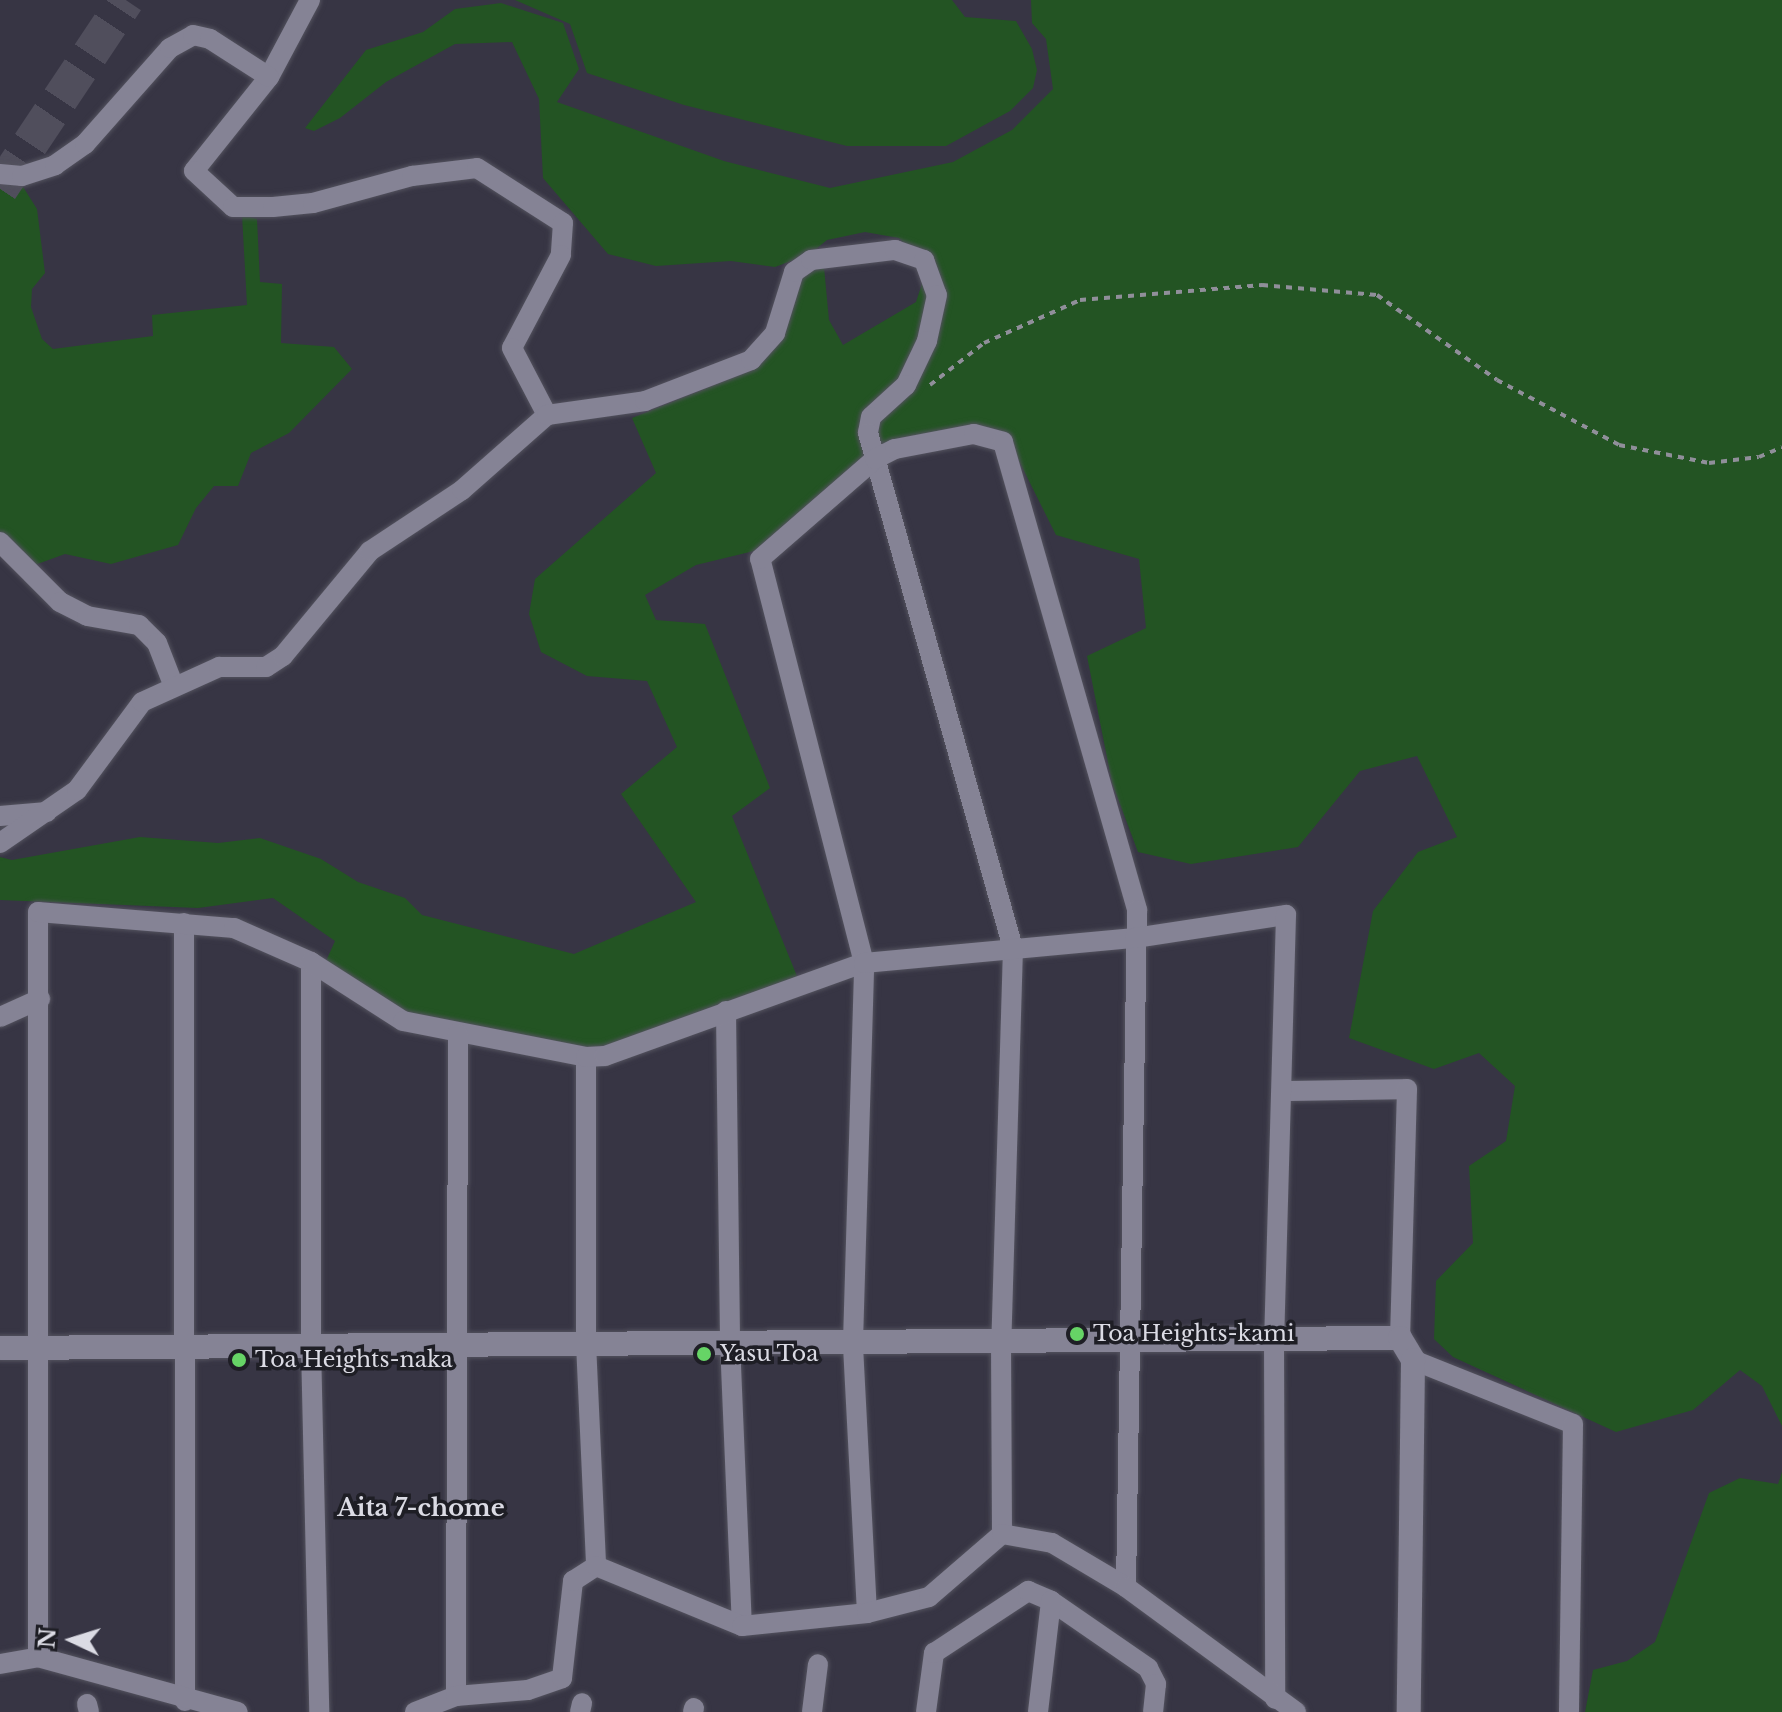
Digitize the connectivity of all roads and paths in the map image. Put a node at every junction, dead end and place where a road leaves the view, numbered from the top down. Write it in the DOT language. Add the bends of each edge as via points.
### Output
graph roads {
  1 [pos="310,0"];
  2 [pos="269,77"];
  3 [pos="0,174"];
  4 [pos="926,388"];
  5 [pos="547,415"];
  6 [pos="1782,447"];
  7 [pos="875,459"];
  8 [pos="0,542"];
  9 [pos="173,684"];
  10 [pos="48,812"];
  11 [pos="0,816"];
  12 [pos="0,843"];
  13 [pos="184,923"];
  14 [pos="1135,938"];
  15 [pos="1013,948"];
  16 [pos="311,962"];
  17 [pos="864,963"];
  18 [pos="40,999"];
  19 [pos="726,1011"];
  20 [pos="0,1017"];
  21 [pos="458,1034"];
  22 [pos="586,1057"];
  23 [pos="1282,1091"];
  24 [pos="1400,1338"];
  25 [pos="1127,1340"];
  26 [pos="1274,1340"];
  27 [pos="730,1342"];
  28 [pos="853,1342"];
  29 [pos="1001,1342"];
  30 [pos="586,1343"];
  31 [pos="457,1344"];
  32 [pos="185,1345"];
  33 [pos="311,1346"];
  34 [pos="0,1348"];
  35 [pos="39,1348"];
  36 [pos="1413,1360"];
  37 [pos="1002,1534"];
  38 [pos="596,1566"];
  39 [pos="1126,1587"];
  40 [pos="1051,1601"];
  41 [pos="867,1613"];
  42 [pos="742,1626"];
  43 [pos="38,1657"];
  44 [pos="0,1664"];
  45 [pos="818,1664"];
  46 [pos="456,1696"];
  47 [pos="1275,1699"];
  48 [pos="185,1701"];
  49 [pos="238,1712"];
  50 [pos="319,1712"];
  51 [pos="415,1712"];
  52 [pos="812,1712"];
  53 [pos="926,1712"];
  54 [pos="1038,1712"];
  55 [pos="1153,1712"];
  56 [pos="1296,1712"];
  57 [pos="1409,1712"];
  58 [pos="1569,1712"];
  1 -- 2 [label="street"];
  2 -- 3 [label="street" via="210,39 193,35 170,48 75,151 22,176"];
  2 -- 5 [label="street" via="194,171 233,207 313,203 412,176 477,168 563,223 561,255 512,348"];
  4 -- 6 [label="path" via="984,343 1080,300 1262,285 1377,295 1497,380 1619,445 1709,463 1759,457"];
  5 -- 7 [label="street" via="645,401 751,360 775,333 794,272 811,260 895,250 924,260 937,295 936,313 906,385 871,417 869,447"];
  5 -- 9 [label="street" via="462,490 370,551 283,656 266,667 219,667"];
  7 -- 14 [label="street" via="895,449 974,434 1003,442 1137,910"];
  7 -- 15 [label="street"];
  7 -- 17 [label="street" via="760,559"];
  8 -- 9 [label="street" via="60,602 87,616 139,625 157,643"];
  9 -- 10 [label="street" via="127,717 77,790"];
  10 -- 11 [label="street" via="33,809"];
  10 -- 12 [label="street"];
  13 -- 16 [label="street" via="234,928"];
  13 -- 18 [label="street" via="38,912"];
  13 -- 32 [label="street"];
  14 -- 15 [label="street"];
  14 -- 23 [label="street" via="1286,915"];
  14 -- 25 [label="street"];
  15 -- 17 [label="street"];
  15 -- 29 [label="street"];
  16 -- 21 [label="street" via="403,1021"];
  16 -- 33 [label="street"];
  17 -- 19 [label="street"];
  17 -- 28 [label="street"];
  18 -- 20 [label="street"];
  18 -- 35 [label="street"];
  19 -- 22 [label="street" via="605,1056"];
  19 -- 27 [label="street"];
  21 -- 22 [label="street"];
  21 -- 31 [label="street"];
  22 -- 30 [label="street"];
  23 -- 24 [label="street" via="1407,1089"];
  23 -- 26 [label="street"];
  24 -- 26 [label="street"];
  24 -- 36 [label="street"];
  25 -- 26 [label="street"];
  25 -- 29 [label="street"];
  25 -- 39 [label="street"];
  26 -- 47 [label="street"];
  27 -- 28 [label="street"];
  27 -- 30 [label="street"];
  27 -- 42 [label="street"];
  28 -- 29 [label="street"];
  28 -- 41 [label="street"];
  29 -- 37 [label="street"];
  30 -- 31 [label="street"];
  30 -- 38 [label="street"];
  31 -- 33 [label="street"];
  31 -- 46 [label="street"];
  32 -- 33 [label="street"];
  32 -- 35 [label="street"];
  32 -- 48 [label="street"];
  33 -- 50 [label="street"];
  34 -- 35 [label="street"];
  35 -- 43 [label="street"];
  36 -- 57 [label="street"];
  36 -- 58 [label="street" via="1573,1424"];
  37 -- 39 [label="street" via="1052,1543"];
  37 -- 41 [label="street" via="929,1597"];
  38 -- 42 [label="street"];
  38 -- 46 [label="street" via="573,1581 562,1678 528,1690"];
  39 -- 47 [label="street"];
  40 -- 53 [label="street" via="1028,1591 934,1653"];
  40 -- 54 [label="street"];
  40 -- 55 [label="street" via="1148,1668 1156,1684"];
  41 -- 42 [label="street"];
  43 -- 44 [label="street"];
  43 -- 48 [label="street"];
  45 -- 52 [label="street"];
  46 -- 51 [label="street"];
  47 -- 56 [label="street"];
  48 -- 49 [label="street"];
}
